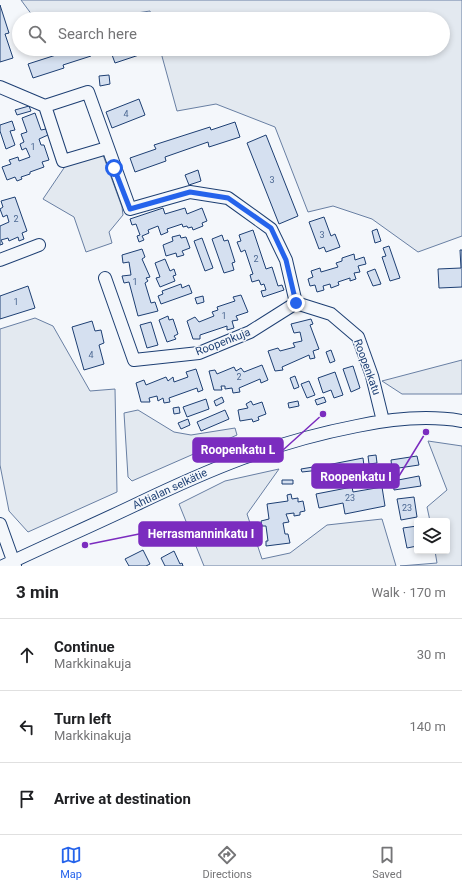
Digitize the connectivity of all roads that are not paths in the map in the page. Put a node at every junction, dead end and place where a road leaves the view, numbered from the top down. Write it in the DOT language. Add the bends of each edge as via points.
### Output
graph roads {
  1 [pos="0,87"];
  2 [pos="45,106"];
  3 [pos="107,148"];
  4 [pos="39,245"];
  5 [pos="0,260"];
  6 [pos="105,278"];
  7 [pos="296,303"];
  8 [pos="383,421"];
  9 [pos="462,421"];
  10 [pos="0,524"];
  11 [pos="10,564"];
  1 -- 2 [label="street"];
  2 -- 3 [label="street" via="63,161"];
  2 -- 3 [label="street" via="88,92"];
  3 -- 7 [label="street" via="130,209 190,192 228,198 271,228 286,260"];
  4 -- 5 [label="street"];
  6 -- 7 [label="street, Roopenkuja" via="134,360 199,353 250,332"];
  7 -- 8 [label="street, Roopenkatu" via="331,314 358,337 372,376"];
  8 -- 9 [label="street, Ahtialan selkätie" via="424,418"];
  8 -- 11 [label="street, Ahtialan selkätie" via="325,432 267,448 220,465"];
  10 -- 11 [label="street"];
}
